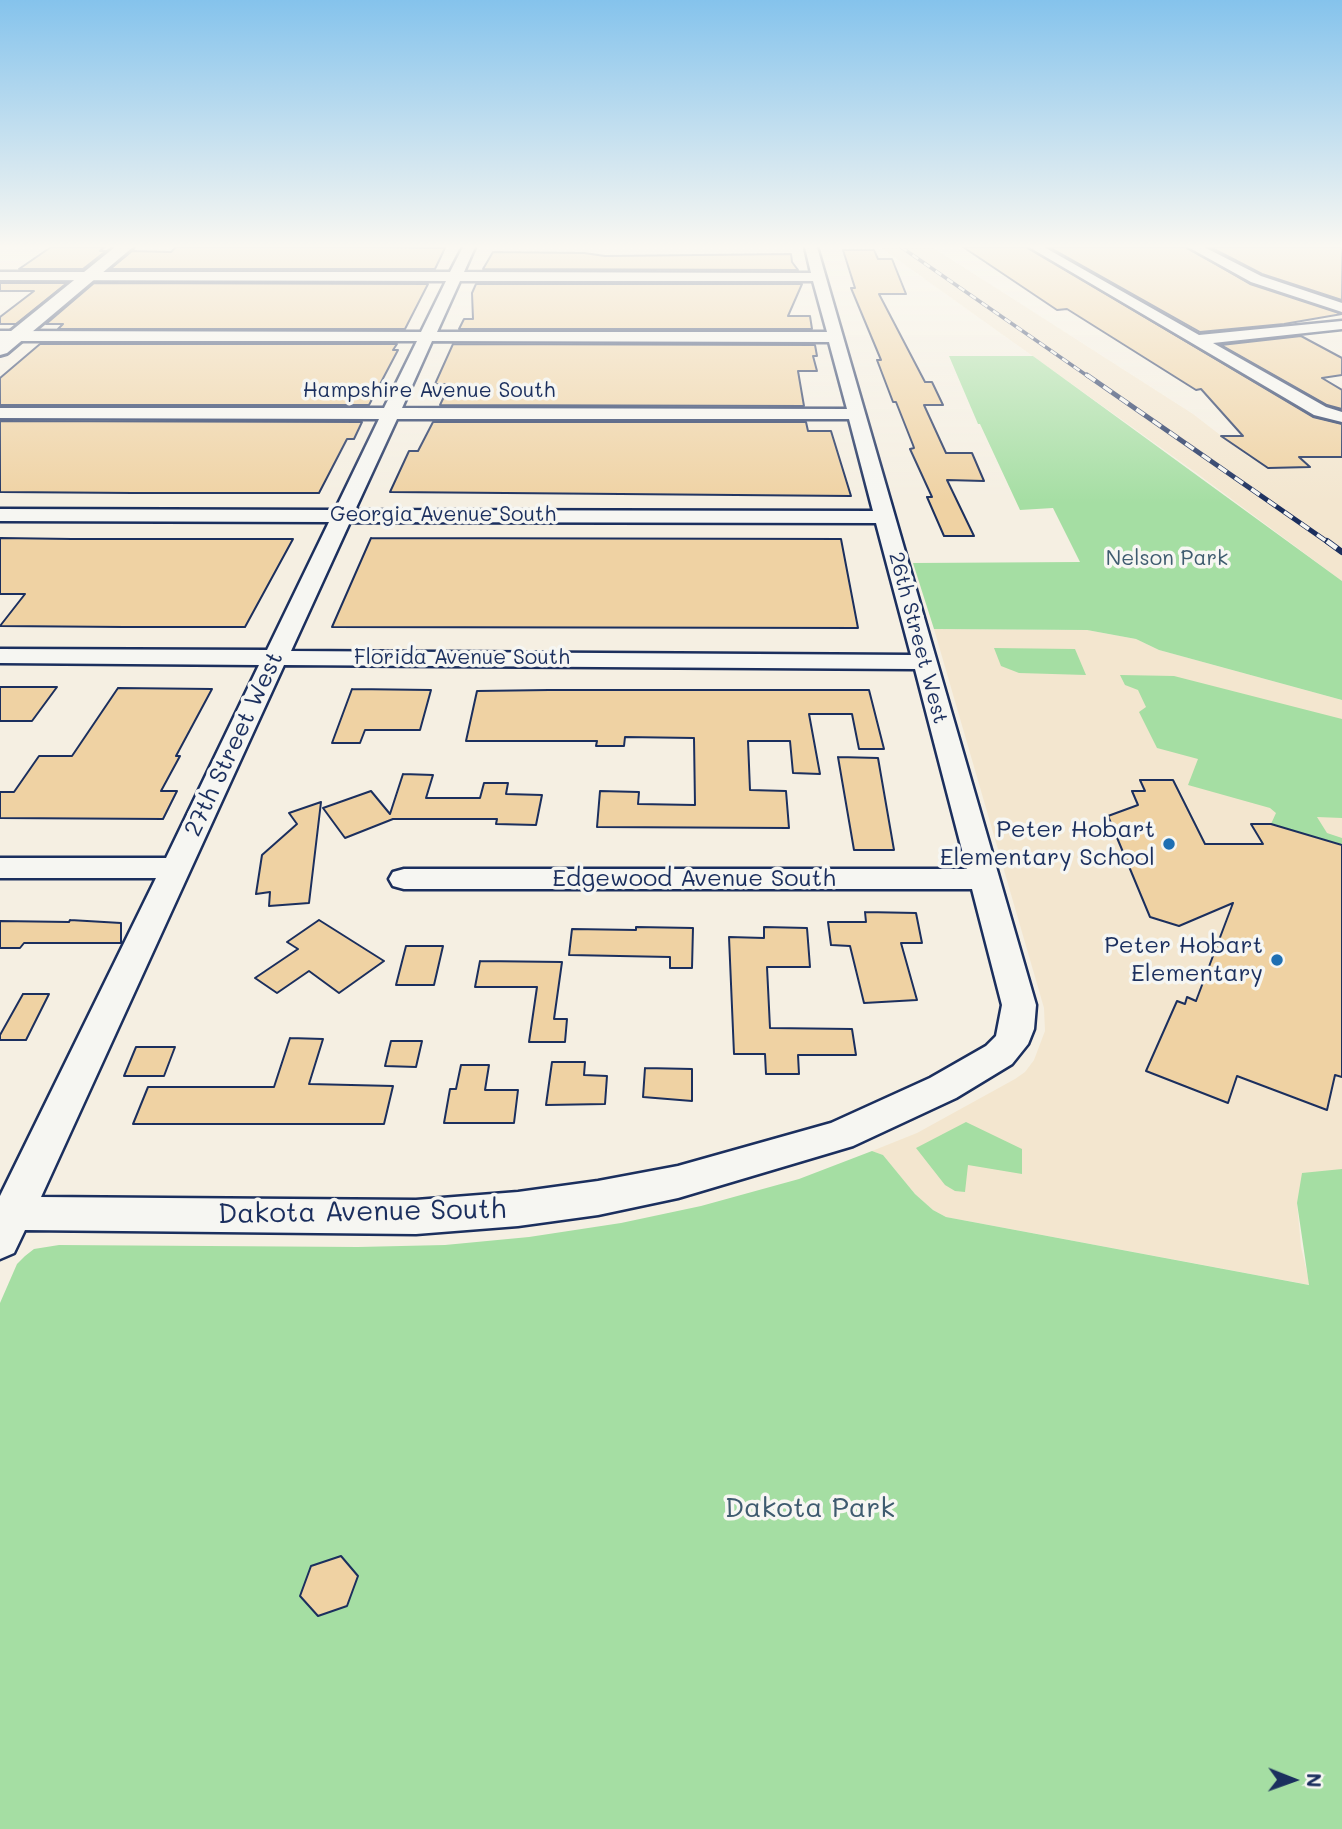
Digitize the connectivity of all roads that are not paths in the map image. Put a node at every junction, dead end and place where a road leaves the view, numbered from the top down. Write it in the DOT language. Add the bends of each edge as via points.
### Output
graph roads {
  1 [pos="428,332"];
  2 [pos="835,332"];
  3 [pos="1184,332"];
  4 [pos="1271,332"];
  5 [pos="8,336"];
  6 [pos="426,337"];
  7 [pos="836,337"];
  8 [pos="1197,340"];
  9 [pos="0,349"];
  10 [pos="0,413"];
  11 [pos="389,414"];
  12 [pos="858,414"];
  13 [pos="1342,417"];
  14 [pos="0,515"];
  15 [pos="340,515"];
  16 [pos="886,517"];
  17 [pos="0,656"];
  18 [pos="276,657"];
  19 [pos="925,662"];
  20 [pos="0,868"];
  21 [pos="175,868"];
  22 [pos="404,879"];
  23 [pos="983,879"];
  24 [pos="1017,1030"];
  25 [pos="4,1222"];
  1 -- 6 [label="street, 27th Street West"];
  2 -- 7 [label="street, 26th Street West"];
  3 -- 8 [label="street"];
  4 -- 8 [label="street"];
  5 -- 6 [label="street"];
  5 -- 9 [label="street"];
  6 -- 7 [label="street"];
  6 -- 11 [label="street, 27th Street West"];
  7 -- 12 [label="street, 26th Street West"];
  8 -- 13 [label="street" via="1320,411"];
  10 -- 11 [label="street, Hampshire Avenue South"];
  11 -- 12 [label="street, Hampshire Avenue South"];
  11 -- 15 [label="street, 27th Street West"];
  12 -- 16 [label="street, 26th Street West"];
  14 -- 15 [label="street, Georgia Avenue South"];
  15 -- 16 [label="street, Georgia Avenue South"];
  15 -- 18 [label="street, 27th Street West"];
  16 -- 19 [label="street, 26th Street West"];
  17 -- 18 [label="street, Florida Avenue South"];
  18 -- 19 [label="street, Florida Avenue South"];
  18 -- 21 [label="street, 27th Street West"];
  19 -- 23 [label="street, 26th Street West"];
  20 -- 21 [label="street"];
  21 -- 25 [label="street, 27th Street West"];
  22 -- 23 [label="street, Edgewood Avenue South"];
  23 -- 24 [label="street, 26th Street West" via="1019,1005"];
  24 -- 25 [label="street, Dakota Avenue South" via="999,1055 943,1088 840,1136 678,1182 598,1198 416,1217"];
}
